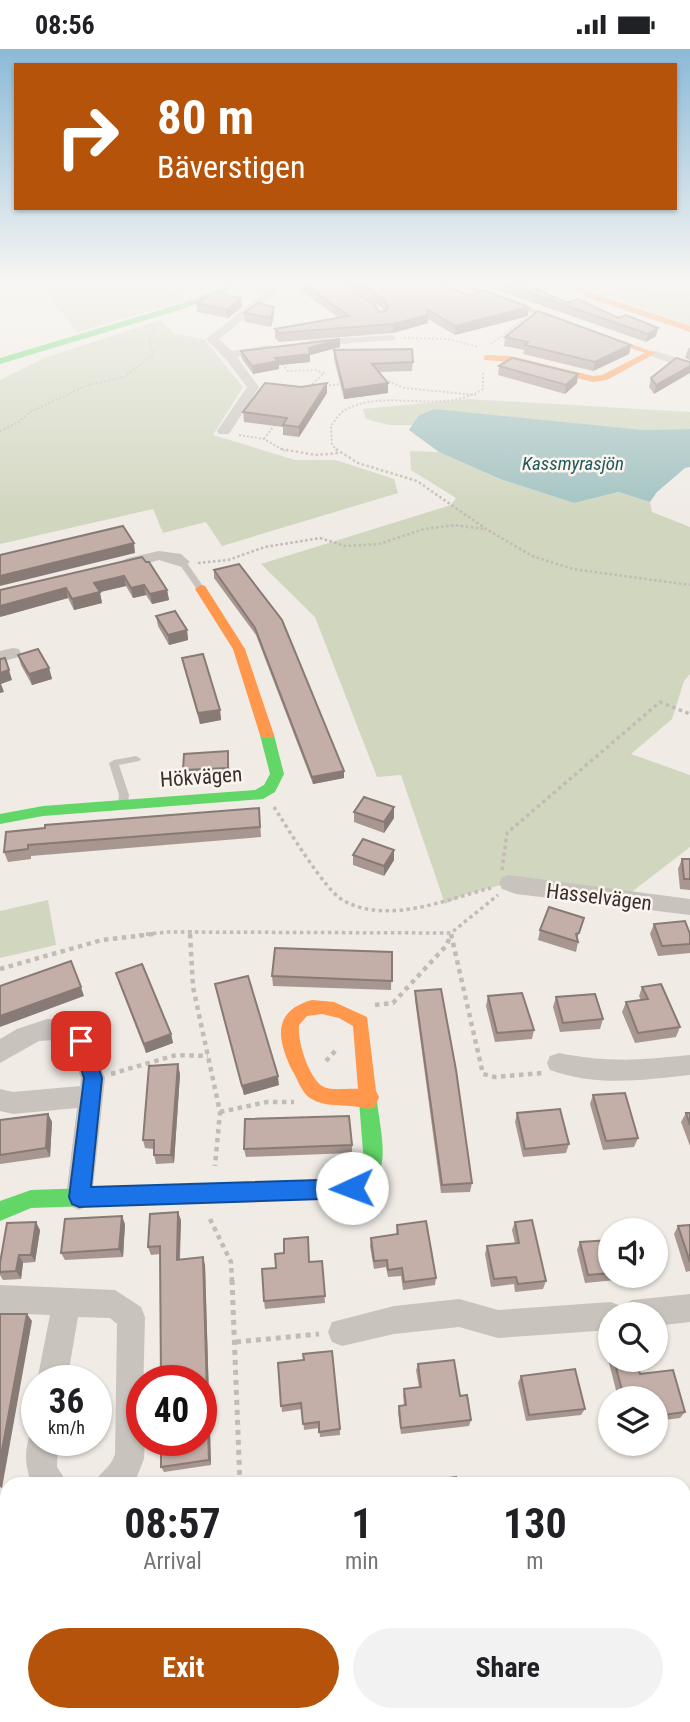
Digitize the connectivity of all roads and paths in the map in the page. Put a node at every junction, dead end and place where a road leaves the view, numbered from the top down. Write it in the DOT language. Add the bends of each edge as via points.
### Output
graph roads {
  1 [pos="146,361"];
  2 [pos="234,361"];
  3 [pos="282,361"];
  4 [pos="484,361"];
  5 [pos="520,361"];
  6 [pos="636,361"];
  7 [pos="373,380"];
  8 [pos="352,382"];
  9 [pos="309,388"];
  10 [pos="301,394"];
  11 [pos="478,395"];
  12 [pos="278,419"];
  13 [pos="0,431"];
  14 [pos="224,431"];
  15 [pos="264,439"];
  16 [pos="338,453"];
  17 [pos="486,529"];
  18 [pos="182,562"];
  19 [pos="101,570"];
  20 [pos="690,585"];
  21 [pos="201,589"];
  22 [pos="690,714"];
  23 [pos="136,759"];
  24 [pos="264,794"];
  25 [pos="123,804"];
  26 [pos="0,819"];
  27 [pos="509,883"];
  28 [pos="690,907"];
  29 [pos="452,933"];
  30 [pos="0,969"];
  31 [pos="358,1018"];
  32 [pos="0,1053"];
  33 [pos="208,1056"];
  34 [pos="559,1063"];
  35 [pos="690,1065"];
  36 [pos="310,1086"];
  37 [pos="92,1088"];
  38 [pos="370,1097"];
  39 [pos="0,1100"];
  40 [pos="220,1112"];
  41 [pos="79,1197"];
  42 [pos="0,1211"];
  43 [pos="0,1299"];
  44 [pos="67,1301"];
  45 [pos="690,1308"];
  46 [pos="668,1310"];
  47 [pos="598,1317"];
  48 [pos="342,1332"];
  49 [pos="235,1342"];
  50 [pos="55,1365"];
  51 [pos="41,1456"];
  52 [pos="44,1477"];
  53 [pos="121,1477"];
  1 -- 13 [label="path" via="124,377 88,385"];
  2 -- 14 [label="street" via="253,387"];
  3 -- 9 [label="path" via="288,371 324,373"];
  4 -- 11 [label="path" via="483,389"];
  5 -- 6 [label="street" via="593,379"];
  7 -- 11 [label="path" via="383,378 404,388"];
  8 -- 9 [label="path"];
  9 -- 10 [label="path"];
  11 -- 16 [label="path" via="345,410 331,426 332,444"];
  12 -- 15 [label="path"];
  14 -- 15 [label="path"];
  15 -- 16 [label="path" via="285,451"];
  16 -- 17 [label="path" via="417,481"];
  17 -- 18 [label="path" via="455,525 424,529 379,544 345,546 320,538 207,563"];
  17 -- 20 [label="path" via="551,563"];
  18 -- 19 [label="street" via="164,554"];
  18 -- 21 [label="lane"];
  21 -- 24 [label="street, Hökvägen" via="239,649 260,711 277,774"];
  22 -- 27 [label="path" via="660,702 516,824 507,833 500,864"];
  23 -- 25 [label="lane" via="114,763"];
  24 -- 25 [label="street, Hökvägen"];
  24 -- 27 [label="path" via="304,856 343,901 374,910 406,910"];
  25 -- 26 [label="street, Hökvägen"];
  27 -- 28 [label="street, Hasselvägen"];
  27 -- 29 [label="path"];
  29 -- 30 [label="path" via="168,932 102,940"];
  29 -- 31 [label="path" via="446,946 393,1003 369,1006"];
  29 -- 34 [label="path" via="483,1074 557,1072"];
  31 -- 36 [label="path"];
  31 -- 36 [label="street" via="342,1009 322,1008 293,1016 289,1026"];
  31 -- 38 [label="street"];
  32 -- 37 [label="street" via="48,1029 69,1027 81,1041"];
  33 -- 37 [label="path" via="176,1055"];
  34 -- 35 [label="street" via="620,1072"];
  36 -- 38 [label="street" via="325,1096"];
  36 -- 40 [label="path" via="306,1099"];
  37 -- 39 [label="street" via="13,1103"];
  37 -- 41 [label="street"];
  38 -- 41 [label="street" via="374,1166 362,1183 352,1188"];
  41 -- 42 [label="street" via="31,1199"];
  43 -- 44 [label="street"];
  44 -- 50 [label="street"];
  44 -- 53 [label="street" via="115,1304 131,1317 130,1454"];
  45 -- 46 [label="street"];
  47 -- 48 [label="street" via="498,1324 459,1313"];
  48 -- 49 [label="path"];
  51 -- 52 [label="street"];
}
